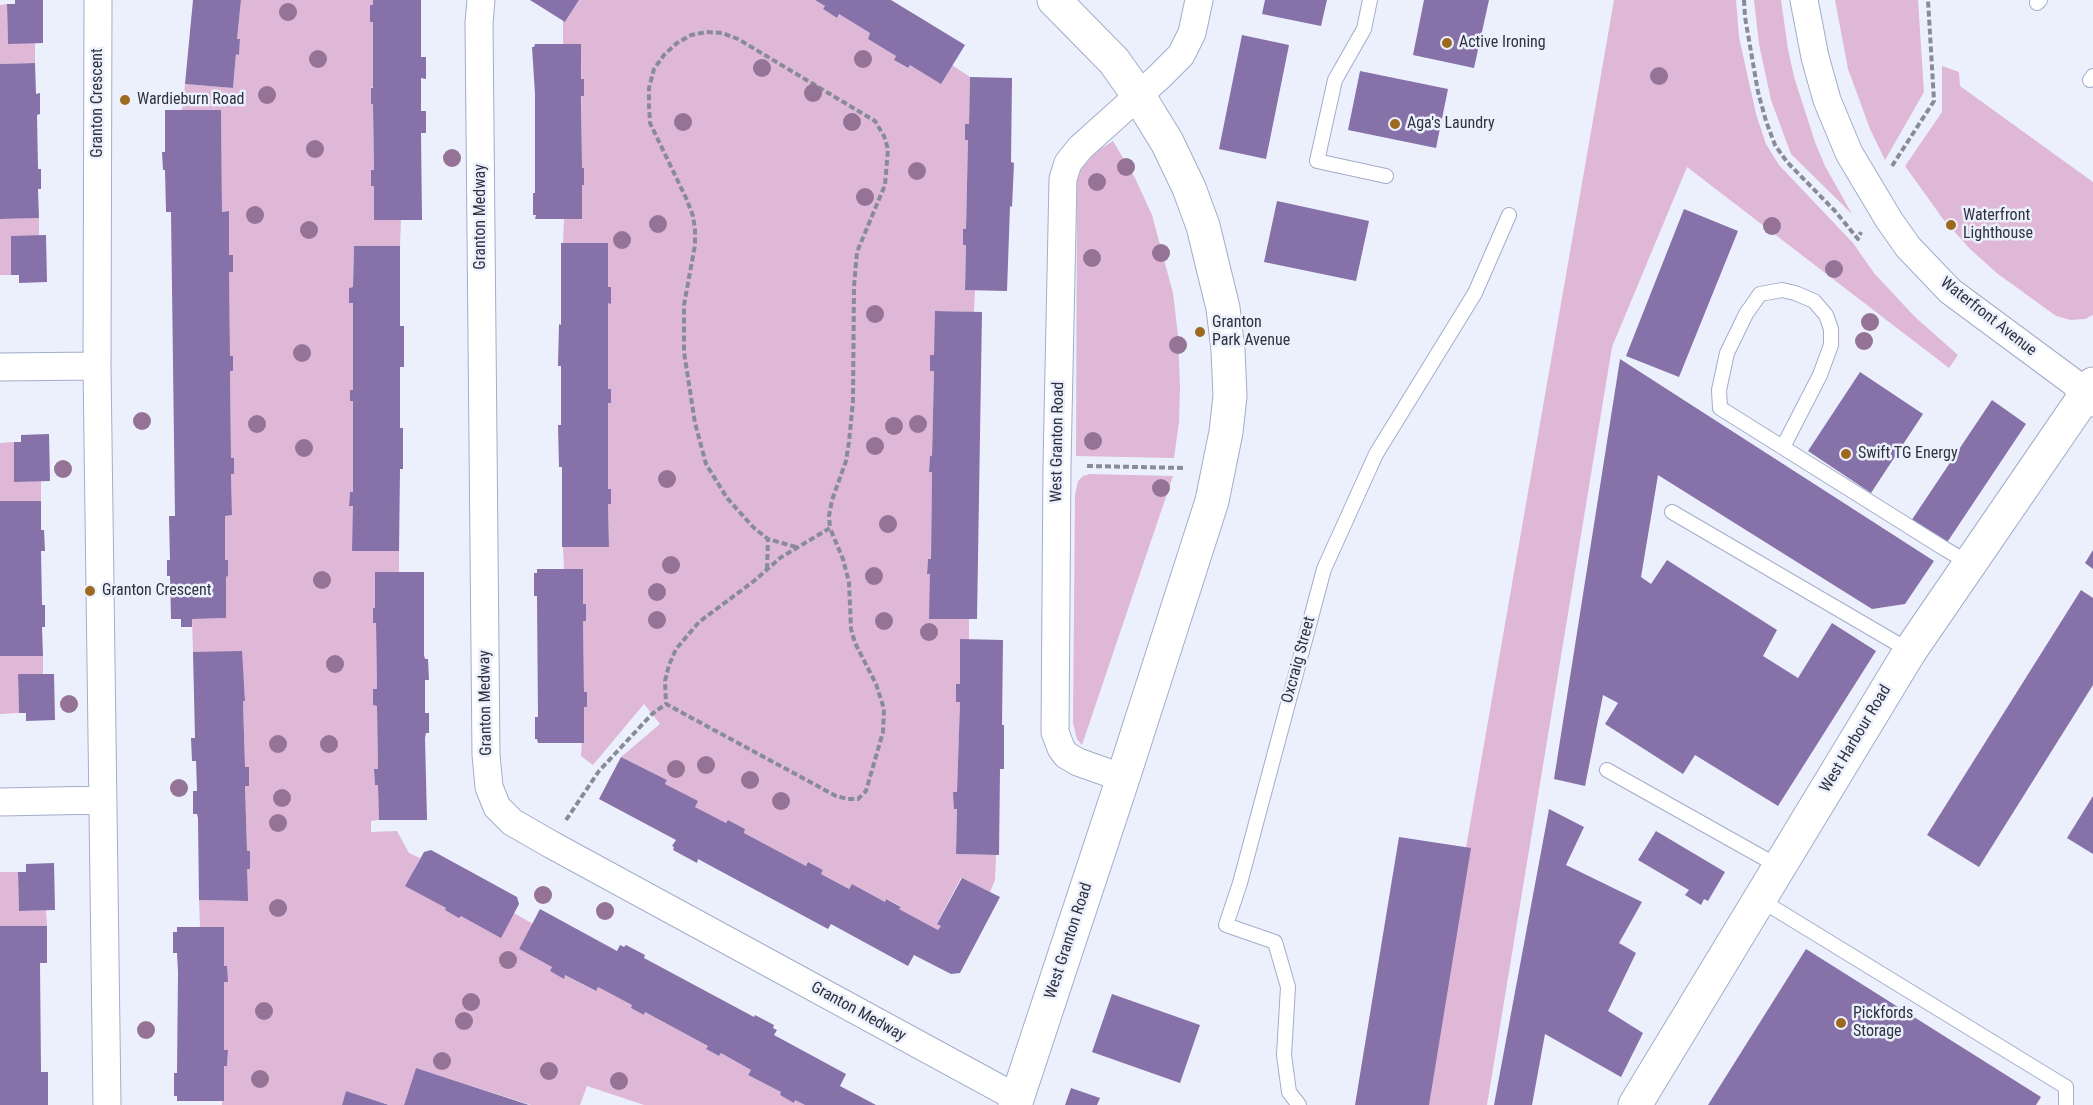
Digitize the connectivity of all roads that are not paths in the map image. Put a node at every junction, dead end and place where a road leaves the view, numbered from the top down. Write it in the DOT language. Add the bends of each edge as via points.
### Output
graph roads {
  1 [pos="98,0"];
  2 [pos="481,0"];
  3 [pos="1054,0"];
  4 [pos="1199,0"];
  5 [pos="1370,0"];
  6 [pos="1804,0"];
  7 [pos="1138,95"];
  8 [pos="1386,176"];
  9 [pos="1509,214"];
  10 [pos="97,366"];
  11 [pos="0,367"];
  12 [pos="2090,394"];
  13 [pos="1783,447"];
  14 [pos="1672,512"];
  15 [pos="1969,563"];
  16 [pos="1910,651"];
  17 [pos="1608,770"];
  18 [pos="1124,777"];
  19 [pos="103,800"];
  20 [pos="0,802"];
  21 [pos="1778,866"];
  22 [pos="1759,899"];
  23 [pos="1016,1102"];
  24 [pos="107,1105"];
  25 [pos="1299,1105"];
  26 [pos="1635,1105"];
  27 [pos="2066,1105"];
  1 -- 10 [label="street, Granton Crescent"];
  2 -- 23 [label="street, Granton Medway" via="486,755 489,787 497,807 512,822 552,845"];
  3 -- 7 [label="street, West Granton Road" via="1114,61"];
  4 -- 7 [label="street" via="1192,33 1181,55"];
  5 -- 8 [label="lane" via="1364,28 1335,80 1317,160"];
  6 -- 12 [label="street, Waterfront Avenue" via="1827,100 1849,153 1908,247 1950,291"];
  7 -- 18 [label="street, West Granton Road" via="1167,142 1203,226 1223,308 1230,396 1212,501"];
  7 -- 18 [label="street, West Granton Road" via="1080,148 1063,179 1057,465 1055,732 1066,755"];
  9 -- 25 [label="lane, Oxcraig Street" via="1475,293 1376,454 1324,569 1226,925 1275,942 1288,987 1284,1055 1289,1092"];
  10 -- 11 [label="street"];
  10 -- 19 [label="street, Granton Crescent"];
  12 -- 15 [label="street, West Harbour Road"];
  13 -- 13 [label="lane" via="1720,408 1719,390 1727,353 1746,314 1760,294 1782,290 1814,301 1831,328 1831,345 1820,375"];
  13 -- 15 [label="lane"];
  14 -- 16 [label="lane"];
  15 -- 16 [label="street, West Harbour Road"];
  16 -- 21 [label="street, West Harbour Road"];
  17 -- 21 [label="lane"];
  18 -- 23 [label="street, West Granton Road"];
  19 -- 20 [label="street"];
  19 -- 24 [label="street, Granton Crescent"];
  21 -- 22 [label="street, West Harbour Road"];
  22 -- 26 [label="street, West Harbour Road"];
  22 -- 27 [label="lane" via="2066,1087"];
}
